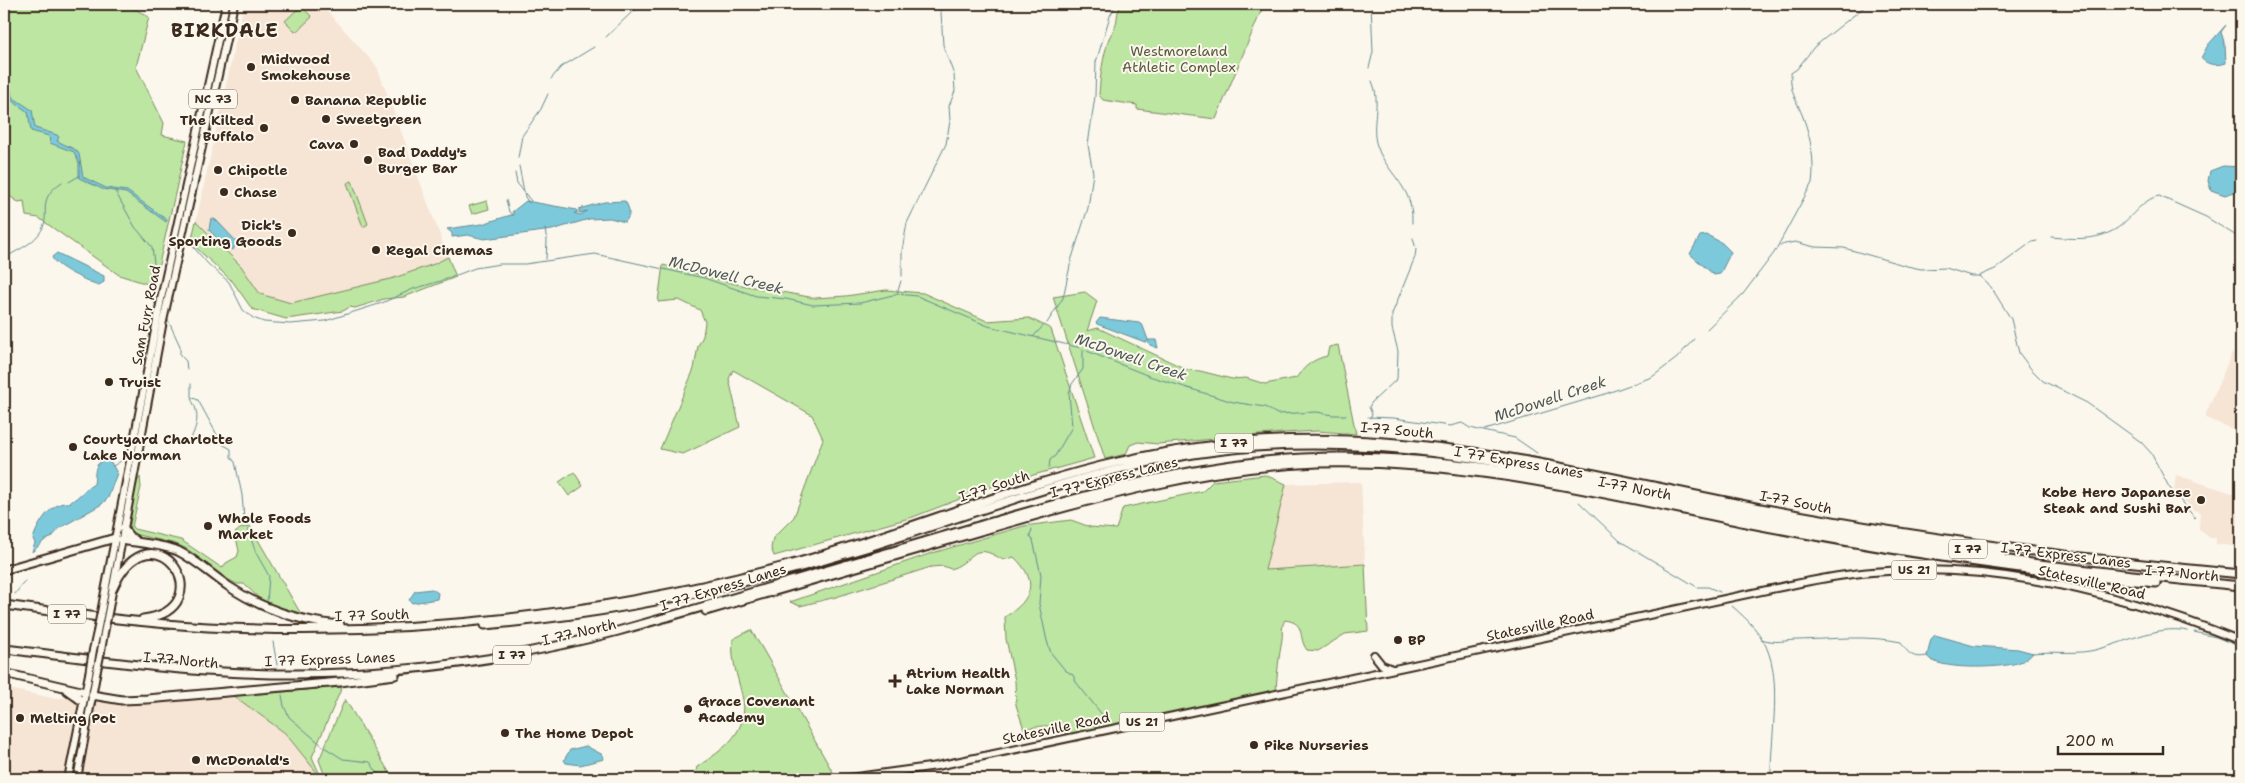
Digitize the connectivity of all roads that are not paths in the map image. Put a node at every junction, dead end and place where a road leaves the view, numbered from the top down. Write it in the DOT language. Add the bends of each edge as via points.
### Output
graph roads {
  1 [pos="226,4"];
  2 [pos="234,4"];
  3 [pos="134,438"];
  4 [pos="134,471"];
  5 [pos="1696,501"];
  6 [pos="1742,504"];
  7 [pos="1004,518"];
  8 [pos="123,528"];
  9 [pos="969,534"];
  10 [pos="1859,537"];
  11 [pos="118,539"];
  12 [pos="140,542"];
  13 [pos="1900,550"];
  14 [pos="4,570"];
  15 [pos="790,570"];
  16 [pos="2241,574"];
  17 [pos="739,578"];
  18 [pos="2241,579"];
  19 [pos="2241,586"];
  20 [pos="113,588"];
  21 [pos="2241,590"];
  22 [pos="4,605"];
  23 [pos="4,610"];
  24 [pos="130,621"];
  25 [pos="385,628"];
  26 [pos="2241,642"];
  27 [pos="4,649"];
  28 [pos="4,653"];
  29 [pos="1374,654"];
  30 [pos="1393,669"];
  31 [pos="4,673"];
  32 [pos="394,675"];
  33 [pos="65,689"];
  34 [pos="89,694"];
  35 [pos="82,701"];
  36 [pos="68,779"];
  37 [pos="77,779"];
  38 [pos="842,779"];
  1 -- 3 [label="main road, Sam Furr Road / NC 73"];
  2 -- 4 [label="main road, Sam Furr Road / NC 73" via="163,321"];
  3 -- 4 [label="main road"];
  3 -- 11 [label="main road, Sam Furr Road / NC 73"];
  4 -- 8 [label="main road, Sam Furr Road / NC 73"];
  5 -- 6 [label="highway"];
  5 -- 15 [label="highway, I 77 Express Lanes / I 77" via="1440,452 1347,445 1252,447 1176,456 1091,475"];
  5 -- 18 [label="highway, I 77 Express Lanes / I 77" via="1959,547"];
  6 -- 16 [label="highway, I-77 South / I 77" via="2010,550"];
  6 -- 17 [label="highway, I-77 South / I 77" via="1441,446 1347,439 1251,442 1175,451 1099,467 1025,488 861,543"];
  7 -- 9 [label="highway"];
  7 -- 10 [label="highway, I 77 Express Lanes / I 77" via="1109,488 1184,472 1269,460 1365,457 1488,468"];
  7 -- 27 [label="highway, I 77 Express Lanes / I 77" via="600,636 451,664 375,672 261,674"];
  8 -- 11 [label="main road, Sam Furr Road / NC 73"];
  8 -- 12 [label="highway" via="128,536"];
  9 -- 13 [label="highway, I-77 North / I 77" via="1129,489 1185,477 1270,466 1355,463 1488,474"];
  9 -- 32 [label="highway, I 77 North / I 77" via="592,642 508,660"];
  10 -- 13 [label="highway"];
  10 -- 19 [label="highway, I 77 Express Lanes / I 77" via="2043,565"];
  11 -- 12 [label="highway"];
  11 -- 14 [label="highway"];
  11 -- 20 [label="main road, Sam Furr Road / NC 73"];
  11 -- 34 [label="main road, Sam Furr Road / NC 73, bridge" via="93,650"];
  12 -- 25 [label="highway" via="182,553 238,593 283,615 331,624"];
  13 -- 21 [label="highway, I-77 North / I 77" via="2085,576"];
  15 -- 17 [label="highway"];
  15 -- 23 [label="highway, I 77 Express Lanes / I 77" via="590,613 488,625 385,632 283,634 181,630"];
  17 -- 25 [label="highway, I 77 South / I 77" via="563,611"];
  20 -- 24 [label="highway" via="126,564 141,555 164,557 177,569 181,589 173,607 159,616"];
  20 -- 34 [label="main road, Sam Furr Road / NC 73, bridge" via="96,675"];
  22 -- 24 [label="highway, I 77 South / I 77"];
  24 -- 25 [label="highway, I 77 South / I 77" via="258,629"];
  26 -- 30 [label="main road, Statesville Road / US 21" via="2157,610 2075,589 1984,574 1896,570 1811,581"];
  28 -- 32 [label="highway, I 77 North / I 77" via="223,676 299,679"];
  29 -- 30 [label="main road" via="1382,665"];
  30 -- 38 [label="main road, Statesville Road / US 21" via="946,764"];
  31 -- 33 [label="highway"];
  32 -- 34 [label="highway" via="147,700 122,700"];
  33 -- 34 [label="highway"];
  33 -- 35 [label="highway"];
  34 -- 35 [label="main road, Sam Furr Road / NC 73"];
  34 -- 37 [label="main road, Sam Furr Road / NC 73"];
  35 -- 36 [label="main road, Sam Furr Road / NC 73"];
}
